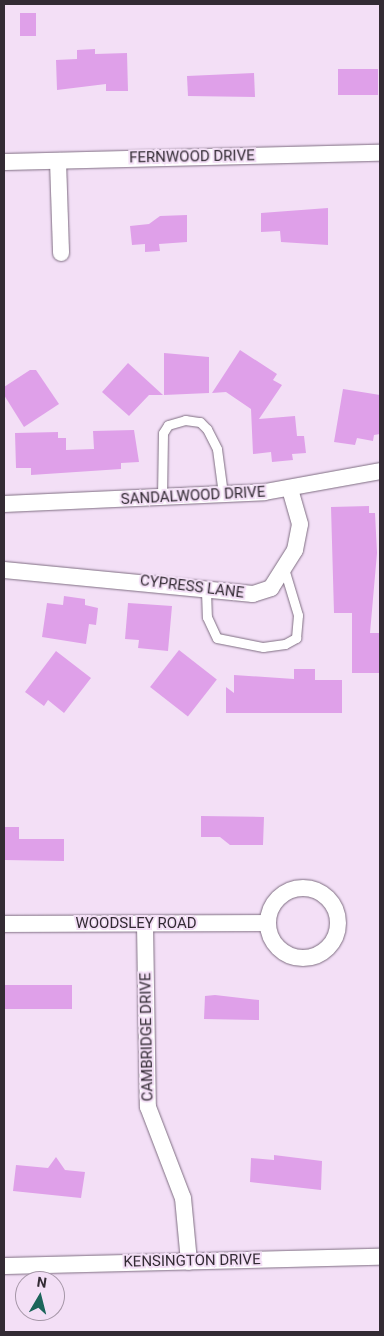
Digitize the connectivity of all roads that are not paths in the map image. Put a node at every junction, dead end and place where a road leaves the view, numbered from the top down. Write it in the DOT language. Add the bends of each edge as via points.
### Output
graph roads {
  1 [pos="380,153"];
  2 [pos="58,161"];
  3 [pos="4,162"];
  4 [pos="61,253"];
  5 [pos="380,471"];
  6 [pos="290,490"];
  7 [pos="224,494"];
  8 [pos="162,497"];
  9 [pos="4,504"];
  10 [pos="4,570"];
  11 [pos="285,572"];
  12 [pos="206,591"];
  13 [pos="268,923"];
  14 [pos="4,924"];
  15 [pos="145,924"];
  16 [pos="380,1257"];
  17 [pos="189,1262"];
  18 [pos="4,1266"];
  1 -- 2 [label="street, FERNWOOD DRIVE"];
  2 -- 3 [label="street, FERNWOOD DRIVE"];
  2 -- 4 [label="street"];
  5 -- 6 [label="street, SANDALWOOD DRIVE"];
  6 -- 7 [label="street, SANDALWOOD DRIVE"];
  6 -- 11 [label="street, CYPRESS LANE" via="299,532"];
  7 -- 8 [label="street, SANDALWOOD DRIVE"];
  7 -- 8 [label="lane" via="217,449 207,429 200,422 185,420 168,425 163,433"];
  8 -- 9 [label="street, SANDALWOOD DRIVE"];
  10 -- 12 [label="street, CYPRESS LANE" via="84,575"];
  11 -- 12 [label="street, CYPRESS LANE" via="271,588 253,594"];
  11 -- 12 [label="lane" via="298,615 296,638 285,644 263,647 217,638 206,617"];
  13 -- 13 [label="street" via="281,896 305,888 329,900 338,919 327,948 303,958 277,947"];
  13 -- 15 [label="street, WOODSLEY ROAD"];
  14 -- 15 [label="street, WOODSLEY ROAD"];
  15 -- 17 [label="street, CAMBRIDGE DRIVE" via="148,1107 183,1198"];
  16 -- 17 [label="street, KENSINGTON DRIVE"];
  17 -- 18 [label="street, KENSINGTON DRIVE"];
}
